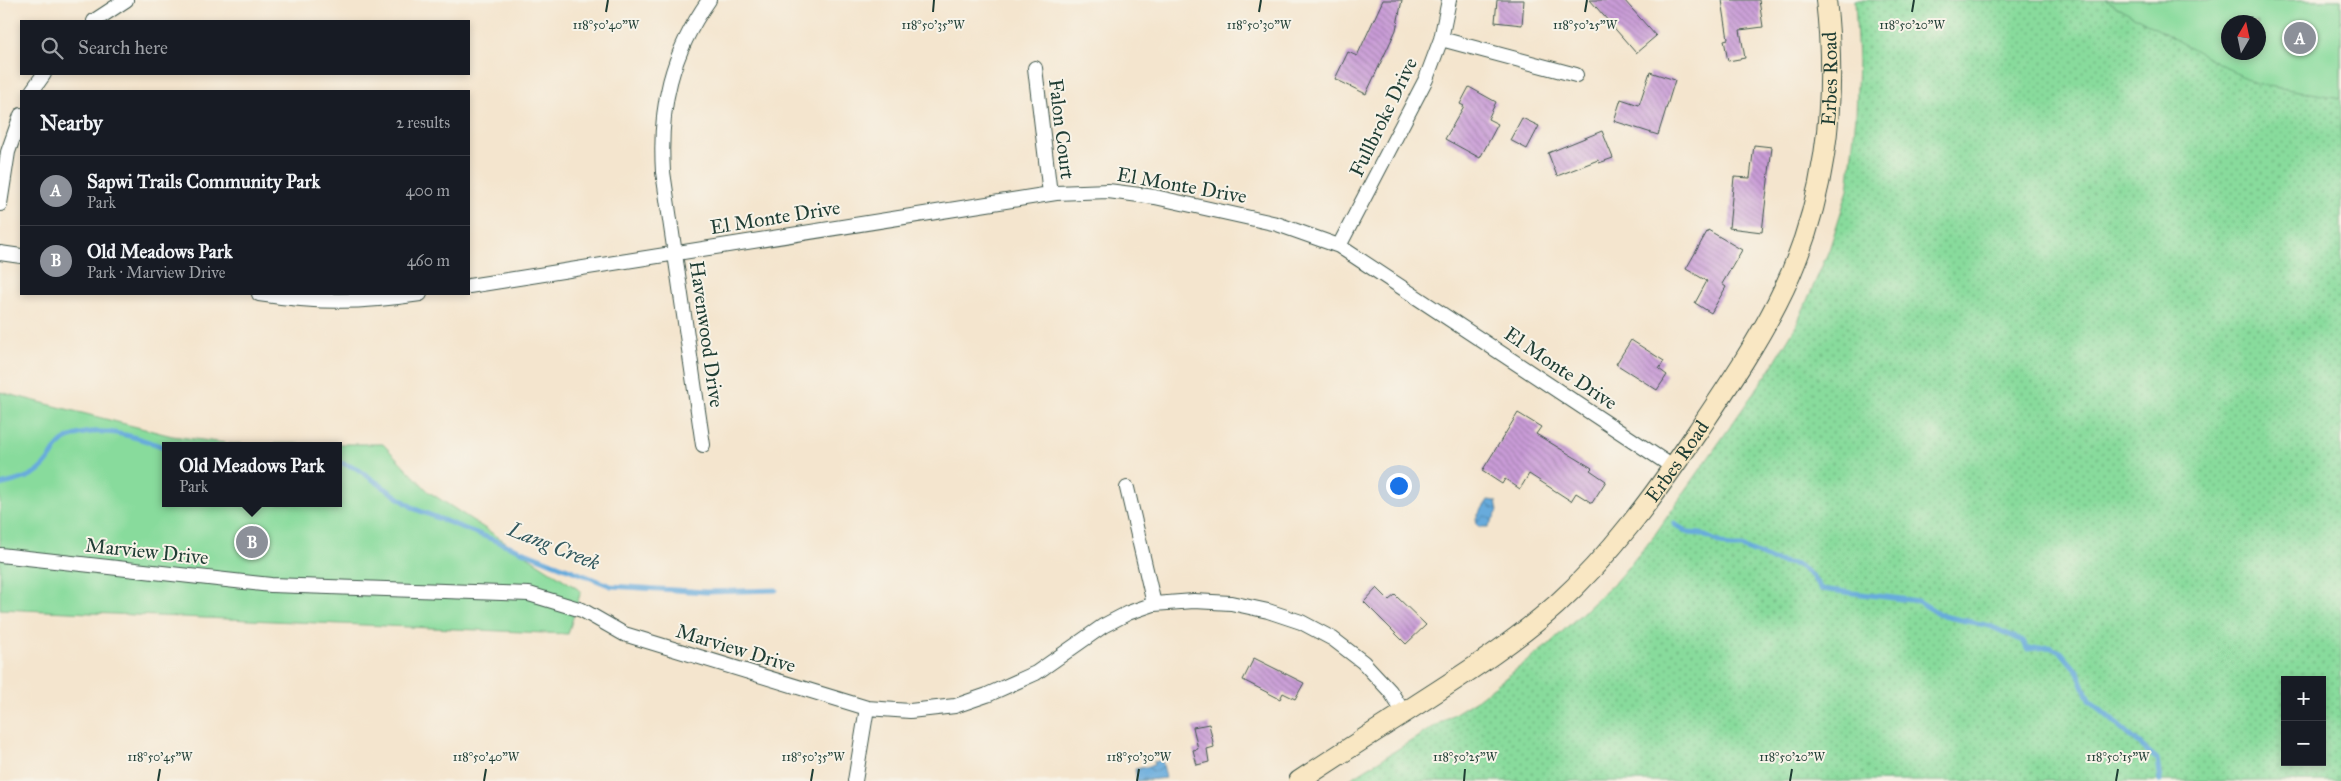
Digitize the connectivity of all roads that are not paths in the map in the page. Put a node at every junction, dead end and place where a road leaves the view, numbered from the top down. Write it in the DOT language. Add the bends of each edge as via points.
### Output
graph roads {
  1 [pos="126,0"];
  2 [pos="709,0"];
  3 [pos="1449,0"];
  4 [pos="1826,0"];
  5 [pos="96,20"];
  6 [pos="1442,39"];
  7 [pos="1035,68"];
  8 [pos="43,75"];
  9 [pos="1576,76"];
  10 [pos="33,90"];
  11 [pos="20,118"];
  12 [pos="1050,194"];
  13 [pos="0,204"];
  14 [pos="1339,246"];
  15 [pos="0,253"];
  16 [pos="676,253"];
  17 [pos="20,256"];
  18 [pos="470,286"];
  19 [pos="269,295"];
  20 [pos="414,295"];
  21 [pos="703,445"];
  22 [pos="1674,467"];
  23 [pos="1127,488"];
  24 [pos="0,555"];
  25 [pos="1154,604"];
  26 [pos="867,708"];
  27 [pos="1404,713"];
  28 [pos="855,781"];
  29 [pos="1299,781"];
  1 -- 5 [label="street"];
  2 -- 16 [label="street, Havenwood Drive" via="687,34 664,102 663,172"];
  3 -- 6 [label="street, Fullbroke Drive"];
  4 -- 22 [label="main road, Erbes Road" via="1830,87 1828,118 1818,189 1808,226 1774,309 1749,354"];
  6 -- 9 [label="street"];
  6 -- 14 [label="street, Fullbroke Drive" via="1426,79"];
  7 -- 12 [label="street, Falon Court"];
  8 -- 10 [label="street"];
  11 -- 13 [label="street" via="8,152"];
  12 -- 14 [label="street, El Monte Drive" via="1108,191 1155,197 1277,224"];
  12 -- 16 [label="street, El Monte Drive"];
  14 -- 22 [label="street, El Monte Drive"];
  15 -- 17 [label="street"];
  16 -- 18 [label="street, El Monte Drive"];
  16 -- 21 [label="street, Havenwood Drive"];
  19 -- 20 [label="street" via="339,303"];
  22 -- 27 [label="main road, Erbes Road" via="1614,545 1556,605 1483,663"];
  23 -- 25 [label="street"];
  24 -- 26 [label="street, Marview Drive" via="271,585 530,594 582,610 624,634"];
  25 -- 26 [label="street, Marview Drive" via="1103,626 1036,673 987,695 955,706 910,711"];
  25 -- 27 [label="street, Marview Drive" via="1231,603 1301,622 1333,639 1363,662"];
  26 -- 28 [label="street"];
  27 -- 29 [label="main road, Erbes Road"];
}
